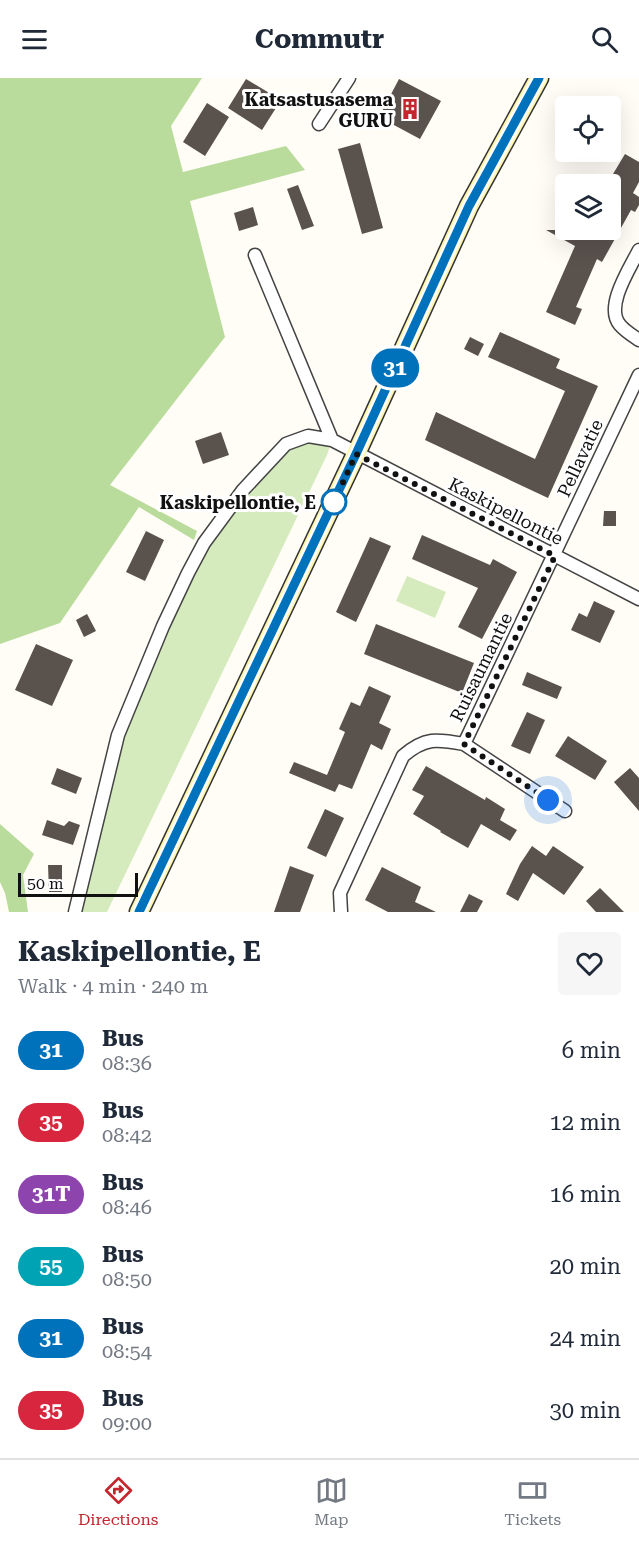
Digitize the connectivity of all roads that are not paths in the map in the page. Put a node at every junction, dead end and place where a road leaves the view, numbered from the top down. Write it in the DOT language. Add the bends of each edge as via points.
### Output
graph roads {
  1 [pos="349,78"];
  2 [pos="539,78"];
  3 [pos="319,124"];
  4 [pos="639,250"];
  5 [pos="255,255"];
  6 [pos="639,340"];
  7 [pos="639,375"];
  8 [pos="332,440"];
  9 [pos="356,454"];
  10 [pos="555,556"];
  11 [pos="639,600"];
  12 [pos="464,744"];
  13 [pos="565,811"];
  14 [pos="75,912"];
  15 [pos="139,912"];
  16 [pos="341,912"];
  1 -- 3 [label="street"];
  2 -- 9 [label="main road" via="469,206"];
  4 -- 6 [label="street" via="615,308 619,324"];
  5 -- 8 [label="street"];
  7 -- 10 [label="street, Pellavatie"];
  8 -- 9 [label="street, Kaskipellontie"];
  8 -- 14 [label="street" via="308,436 286,444 243,490 204,543 163,626 118,735"];
  9 -- 10 [label="street, Kaskipellontie"];
  9 -- 15 [label="main road"];
  10 -- 11 [label="street, Kaskipellontie"];
  10 -- 12 [label="street, Ruisaumantie"];
  12 -- 13 [label="street"];
  12 -- 16 [label="street, Ruisaumantie" via="436,739 414,746 403,756 340,893"];
}
